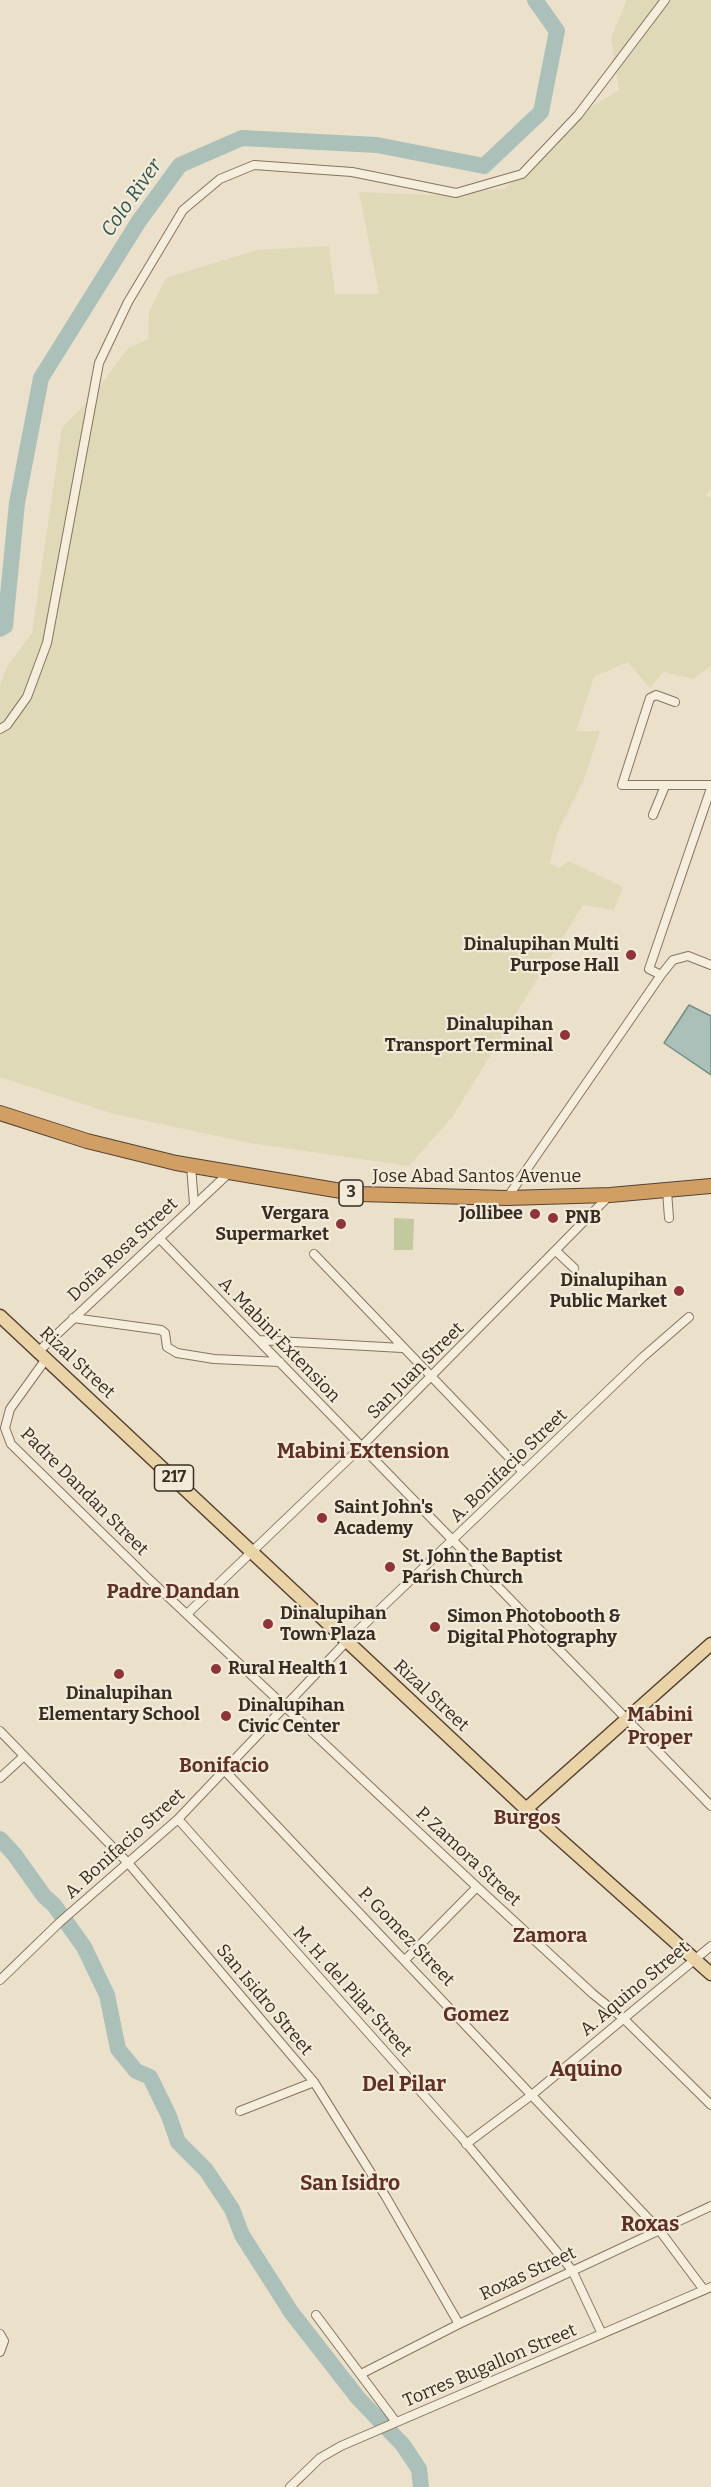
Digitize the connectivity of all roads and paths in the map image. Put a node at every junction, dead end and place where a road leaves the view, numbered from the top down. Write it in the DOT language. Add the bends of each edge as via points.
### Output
graph roads {
  1 [pos="665,0"];
  2 [pos="675,702"];
  3 [pos="0,729"];
  4 [pos="665,786"];
  5 [pos="711,786"];
  6 [pos="653,815"];
  7 [pos="711,965"];
  8 [pos="662,975"];
  9 [pos="0,1113"];
  10 [pos="191,1166"];
  11 [pos="230,1173"];
  12 [pos="711,1186"];
  13 [pos="667,1191"];
  14 [pos="610,1195"];
  15 [pos="507,1198"];
  16 [pos="194,1204"];
  17 [pos="669,1218"];
  18 [pos="159,1238"];
  19 [pos="556,1251"];
  20 [pos="314,1254"];
  21 [pos="574,1268"];
  22 [pos="0,1316"];
  23 [pos="689,1317"];
  24 [pos="73,1318"];
  25 [pos="259,1340"];
  26 [pos="402,1348"];
  27 [pos="42,1355"];
  28 [pos="279,1362"];
  29 [pos="431,1377"];
  30 [pos="361,1447"];
  31 [pos="523,1472"];
  32 [pos="454,1540"];
  33 [pos="252,1552"];
  34 [pos="187,1614"];
  35 [pos="347,1641"];
  36 [pos="711,1644"];
  37 [pos="284,1705"];
  38 [pos="628,1719"];
  39 [pos="0,1731"];
  40 [pos="24,1756"];
  41 [pos="225,1771"];
  42 [pos="0,1778"];
  43 [pos="711,1806"];
  44 [pos="526,1809"];
  45 [pos="178,1819"];
  46 [pos="129,1864"];
  47 [pos="477,1887"];
  48 [pos="711,1946"];
  49 [pos="694,1958"];
  50 [pos="406,1959"];
  51 [pos="711,1974"];
  52 [pos="0,1980"];
  53 [pos="624,2019"];
  54 [pos="314,2082"];
  55 [pos="533,2094"];
  56 [pos="711,2105"];
  57 [pos="240,2111"];
  58 [pos="466,2144"];
  59 [pos="711,2206"];
  60 [pos="660,2230"];
  61 [pos="572,2270"];
  62 [pos="707,2288"];
  63 [pos="316,2315"];
  64 [pos="459,2324"];
  65 [pos="0,2334"];
  66 [pos="602,2334"];
  67 [pos="0,2352"];
  68 [pos="361,2374"];
  69 [pos="394,2423"];
  70 [pos="290,2487"];
  1 -- 3 [label="street" via="578,115 522,174 456,193 352,172 254,165 220,179 183,210 128,302 99,363 47,643 27,697"];
  2 -- 4 [label="street" via="656,695 650,698 622,786"];
  4 -- 5 [label="street"];
  4 -- 6 [label="street"];
  5 -- 8 [label="street" via="649,969"];
  7 -- 8 [label="street" via="688,956 673,960"];
  8 -- 15 [label="street"];
  9 -- 10 [label="highway, Jose Abad Santos Avenue / 3" via="87,1141"];
  10 -- 11 [label="highway, Jose Abad Santos Avenue / 3"];
  10 -- 16 [label="street"];
  11 -- 15 [label="highway, Jose Abad Santos Avenue / 3" via="359,1194"];
  11 -- 16 [label="street, Doña Rosa Street"];
  12 -- 13 [label="highway, Jose Abad Santos Avenue / 3"];
  13 -- 14 [label="highway, Jose Abad Santos Avenue / 3"];
  13 -- 17 [label="street"];
  14 -- 15 [label="highway, Jose Abad Santos Avenue / 3"];
  14 -- 19 [label="street, San Juan Street"];
  16 -- 18 [label="street, Doña Rosa Street"];
  18 -- 24 [label="street, Doña Rosa Street"];
  18 -- 25 [label="street, A. Mabini Extension"];
  19 -- 21 [label="street"];
  19 -- 29 [label="street, San Juan Street"];
  20 -- 26 [label="street"];
  22 -- 27 [label="main road, Rizal Street / 217"];
  23 -- 31 [label="street, A. Bonifacio Street"];
  24 -- 27 [label="street, Doña Rosa Street"];
  24 -- 28 [label="street" via="161,1330 167,1347 177,1353"];
  25 -- 26 [label="street"];
  25 -- 28 [label="street, A. Mabini Extension"];
  26 -- 29 [label="street"];
  27 -- 33 [label="main road, Rizal Street / 217"];
  27 -- 34 [label="street, Padre Dandan Street" via="10,1409 5,1428 10,1444"];
  28 -- 30 [label="street, A. Mabini Extension"];
  29 -- 30 [label="street, San Juan Street"];
  29 -- 31 [label="street"];
  30 -- 32 [label="street, A. Mabini Extension"];
  30 -- 33 [label="street, San Juan Street"];
  31 -- 32 [label="street, A. Bonifacio Street"];
  32 -- 35 [label="street, A. Bonifacio Street"];
  32 -- 38 [label="street, A. Mabini Extension"];
  33 -- 34 [label="street, San Juan Street"];
  33 -- 35 [label="main road, Rizal Street / 217"];
  34 -- 37 [label="street, Padre Dandan Street"];
  35 -- 37 [label="street, A. Bonifacio Street"];
  35 -- 44 [label="main road, Rizal Street / 217"];
  36 -- 38 [label="main road"];
  37 -- 41 [label="street, A. Bonifacio Street"];
  37 -- 47 [label="street, P. Zamora Street"];
  38 -- 43 [label="street, A. Mabini Extension"];
  38 -- 44 [label="main road"];
  39 -- 40 [label="street, San Isidro Street"];
  40 -- 42 [label="street"];
  40 -- 46 [label="street, San Isidro Street"];
  41 -- 45 [label="street, A. Bonifacio Street"];
  41 -- 50 [label="street, P. Gomez Street"];
  44 -- 49 [label="main road, Rizal Street / 217"];
  45 -- 46 [label="street, A. Bonifacio Street"];
  45 -- 58 [label="street, M. H. del Pilar Street"];
  46 -- 52 [label="street, A. Bonifacio Street" via="60,1922"];
  46 -- 54 [label="street, San Isidro Street"];
  47 -- 50 [label="street"];
  47 -- 53 [label="street, P. Zamora Street"];
  48 -- 49 [label="street, A. Aquino Street"];
  49 -- 51 [label="main road, Rizal Street / 217"];
  49 -- 53 [label="street, A. Aquino Street"];
  50 -- 55 [label="street, P. Gomez Street"];
  53 -- 55 [label="street, A. Aquino Street"];
  53 -- 56 [label="street, P. Zamora Street"];
  54 -- 57 [label="street"];
  54 -- 64 [label="street, San Isidro Street"];
  55 -- 58 [label="street, A. Aquino Street"];
  55 -- 60 [label="street, P. Gomez Street"];
  58 -- 61 [label="street, M. H. del Pilar Street"];
  59 -- 60 [label="street, Roxas Street"];
  60 -- 61 [label="street, Roxas Street"];
  60 -- 62 [label="street, P. Gomez Street"];
  61 -- 64 [label="street, Roxas Street"];
  61 -- 66 [label="street, M. H. del Pilar Street"];
  62 -- 66 [label="street, Torres Bugallon Street"];
  63 -- 68 [label="street"];
  64 -- 68 [label="street, Roxas Street"];
  65 -- 67 [label="street" via="4,2341"];
  66 -- 69 [label="street, Torres Bugallon Street"];
  68 -- 69 [label="street"];
  69 -- 70 [label="street, Torres Bugallon Street" via="320,2458"];
}
